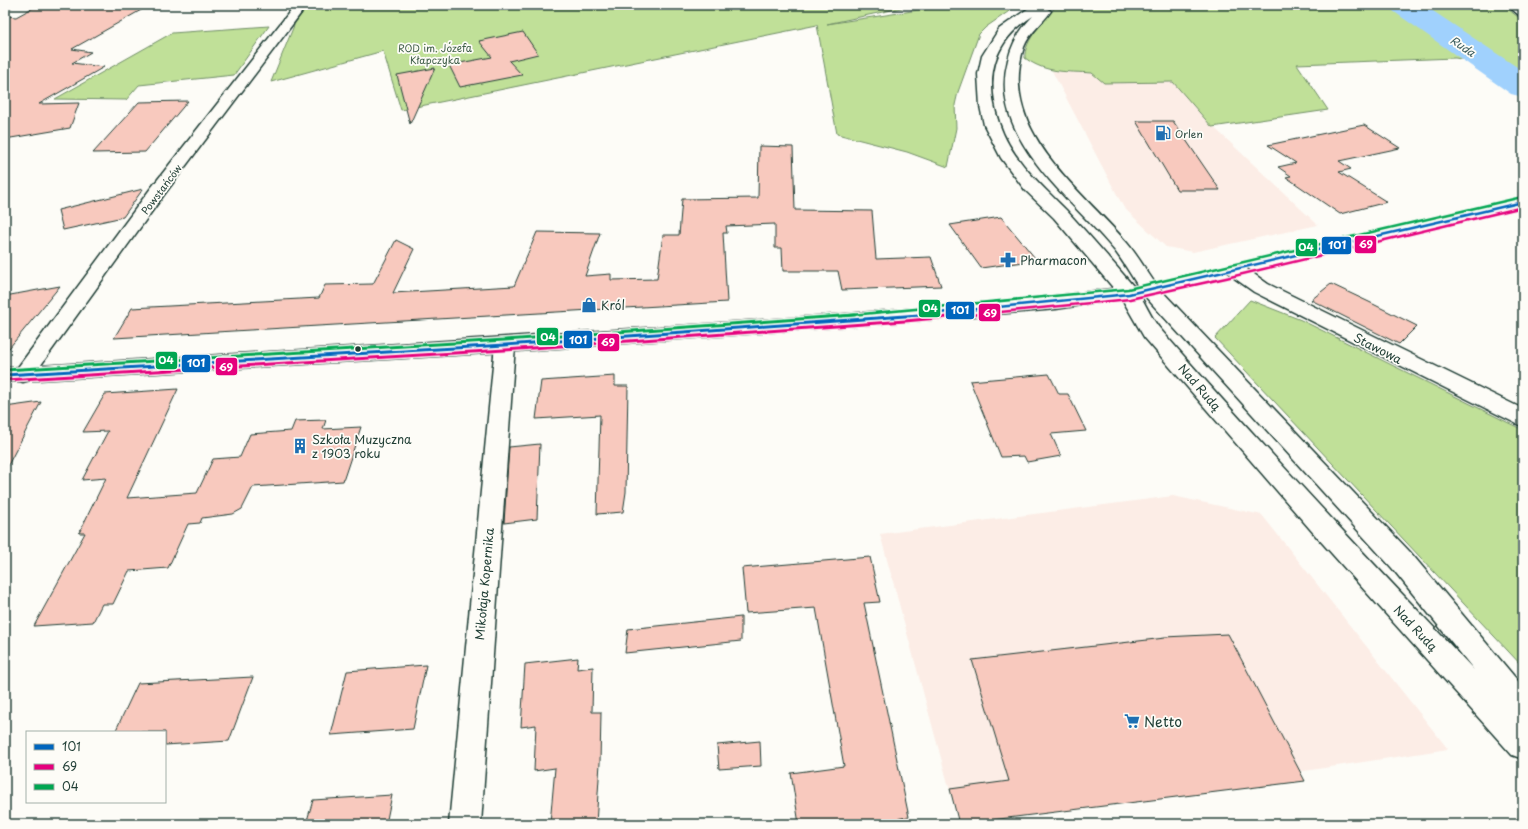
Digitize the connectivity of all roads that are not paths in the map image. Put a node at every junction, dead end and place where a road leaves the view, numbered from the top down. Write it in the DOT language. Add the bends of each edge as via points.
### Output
graph roads {
  1 [pos="301,5"];
  2 [pos="1042,5"];
  3 [pos="1049,5"];
  4 [pos="1513,5"];
  5 [pos="1523,12"];
  6 [pos="1237,270"];
  7 [pos="1150,290"];
  8 [pos="1129,294"];
  9 [pos="505,345"];
  10 [pos="14,375"];
  11 [pos="1523,419"];
  12 [pos="1523,708"];
  13 [pos="1523,744"];
  14 [pos="465,824"];
  1 -- 10 [label="street, Powstańców"];
  2 -- 8 [label="street, Nad Rudą" via="1004,32 989,56 985,91 992,125 1010,158 1031,186 1060,214"];
  3 -- 7 [label="street" via="1024,36 1015,53 1011,87 1018,115 1027,136 1043,160 1122,248"];
  4 -- 5 [label="street"];
  6 -- 11 [label="street, Stawowa" via="1261,288"];
  7 -- 8 [label="street"];
  7 -- 12 [label="street" via="1401,560"];
  8 -- 9 [label="street" via="905,316"];
  8 -- 13 [label="street, Nad Rudą" via="1152,332 1325,529"];
  9 -- 10 [label="street"];
  9 -- 14 [label="street, Mikołaja Kopernika"];
}
